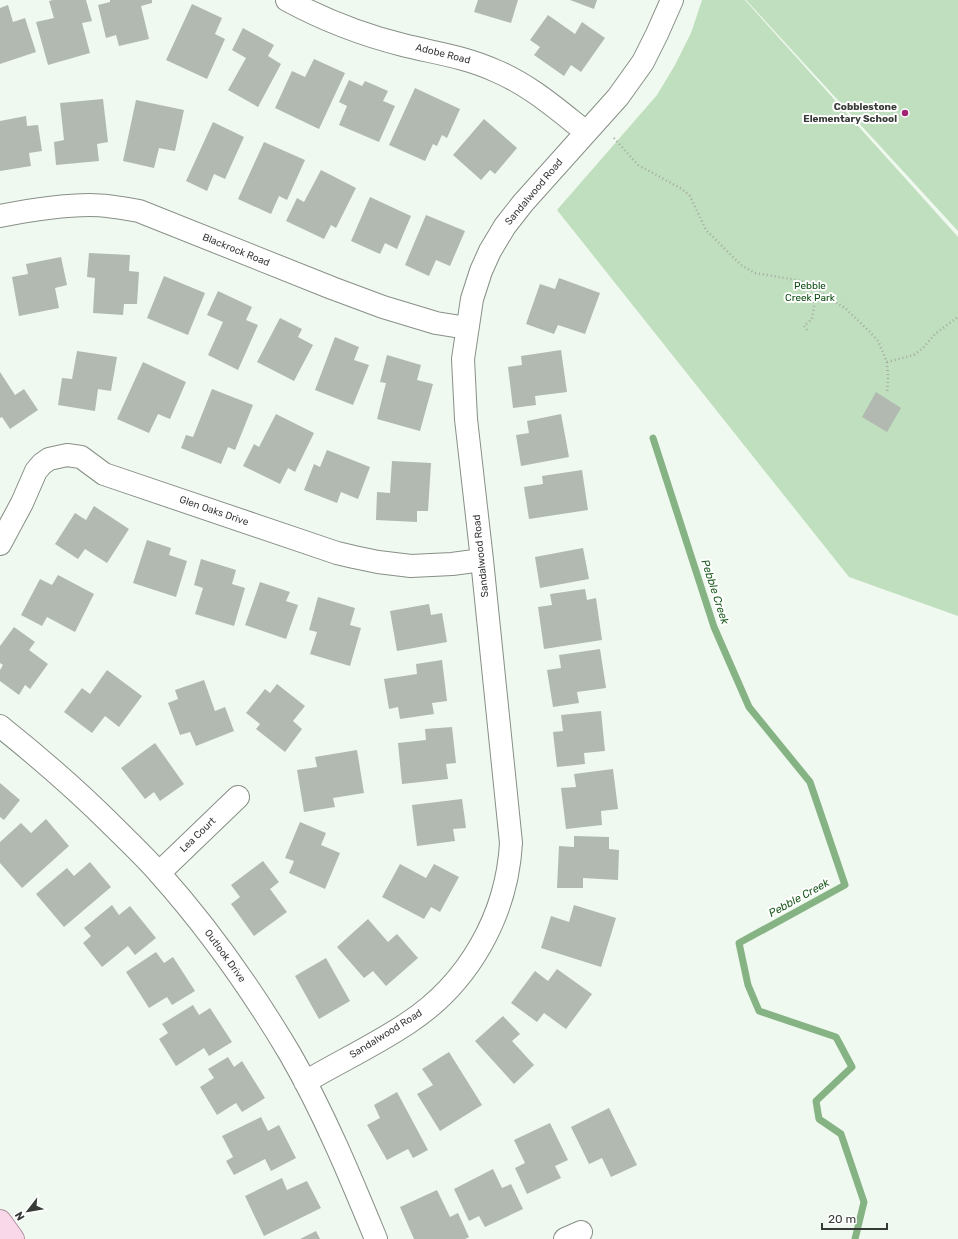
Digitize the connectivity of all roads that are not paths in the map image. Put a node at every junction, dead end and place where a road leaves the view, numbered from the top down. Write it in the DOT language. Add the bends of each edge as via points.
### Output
graph roads {
  1 [pos="287,0"];
  2 [pos="672,0"];
  3 [pos="586,132"];
  4 [pos="0,216"];
  5 [pos="467,328"];
  6 [pos="0,544"];
  7 [pos="482,560"];
  8 [pos="0,726"];
  9 [pos="238,797"];
  10 [pos="159,873"];
  11 [pos="305,1082"];
  12 [pos="0,1221"];
  13 [pos="13,1239"];
  14 [pos="376,1239"];
  1 -- 3 [label="street, Adobe Road" via="368,35 463,58 495,70 529,88"];
  2 -- 3 [label="street, Sandalwood Road" via="643,62 618,97"];
  3 -- 5 [label="street, Sandalwood Road" via="523,203 490,251 472,299"];
  4 -- 5 [label="street, Blackrock Road" via="41,209 91,205 139,211 383,307"];
  5 -- 7 [label="street, Sandalwood Road" via="463,359 466,419"];
  6 -- 7 [label="street, Glen Oaks Drive" via="36,472 49,459 67,454 81,457 104,474 338,553 411,566"];
  7 -- 11 [label="street, Sandalwood Road" via="511,842 501,902 473,958 453,984 430,1006 396,1031"];
  8 -- 10 [label="street, Outlook Drive" via="84,798"];
  9 -- 10 [label="street, Lea Court"];
  10 -- 11 [label="street, Outlook Drive" via="224,953 282,1041"];
  11 -- 14 [label="street, Outlook Drive" via="346,1166"];
  12 -- 13 [label="main road"];
}
